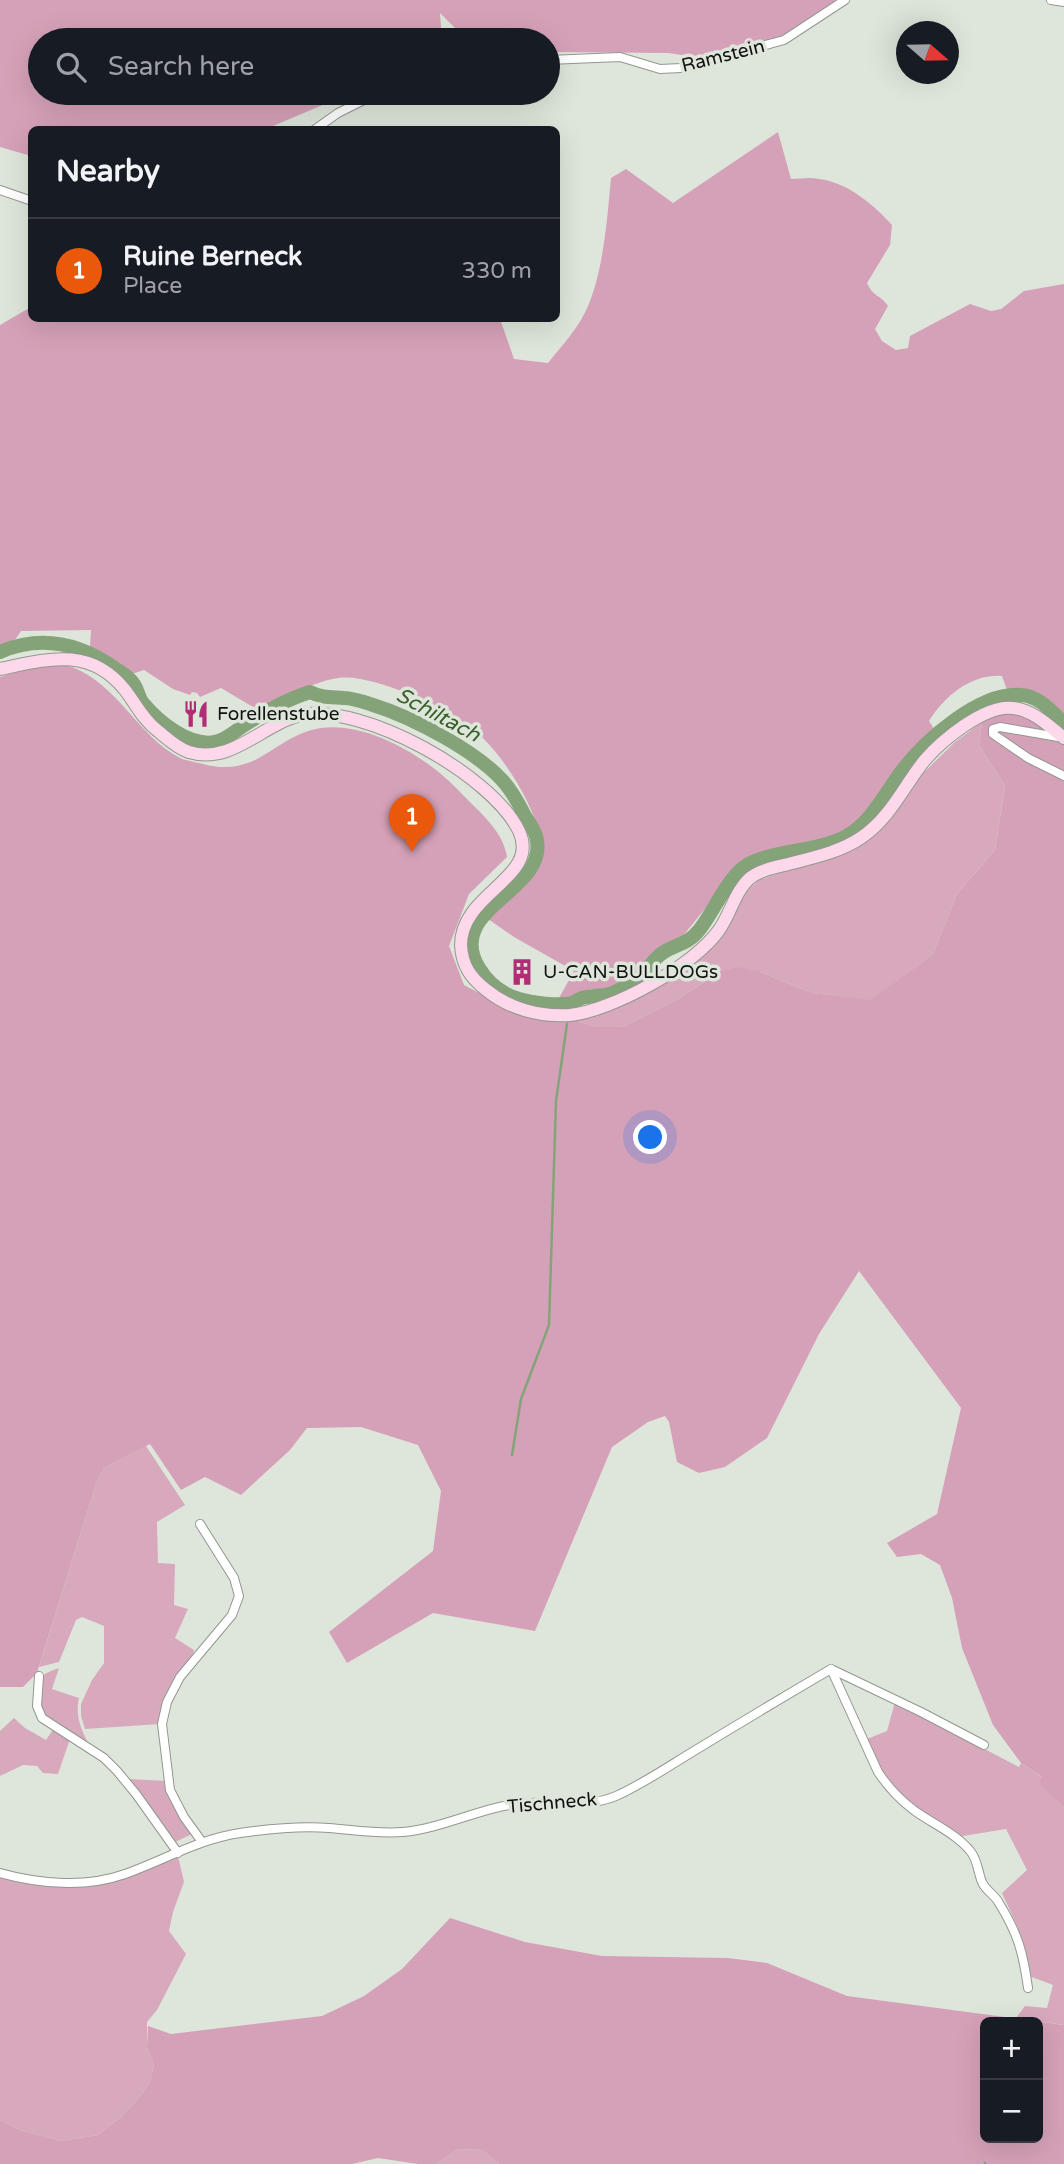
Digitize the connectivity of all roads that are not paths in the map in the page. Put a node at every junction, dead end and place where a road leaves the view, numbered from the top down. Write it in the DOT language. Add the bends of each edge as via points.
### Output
graph roads {
  1 [pos="845,0"];
  2 [pos="1051,0"];
  3 [pos="1064,2"];
  4 [pos="560,60"];
  5 [pos="354,105"];
  6 [pos="320,126"];
  7 [pos="0,190"];
  8 [pos="28,200"];
  9 [pos="0,669"];
  10 [pos="1064,738"];
  11 [pos="1064,776"];
  12 [pos="200,1524"];
  13 [pos="831,1669"];
  14 [pos="39,1676"];
  15 [pos="984,1745"];
  16 [pos="202,1842"];
  17 [pos="178,1853"];
  18 [pos="0,1874"];
  19 [pos="1028,1988"];
  1 -- 4 [label="street, Ramstein" via="784,40 681,68 660,69 620,57"];
  2 -- 3 [label="street"];
  5 -- 6 [label="street"];
  7 -- 8 [label="street"];
  9 -- 10 [label="main road" via="43,660 84,660 113,676 147,722 177,747 193,753 236,748 275,725 314,713 357,719 441,756 478,784 506,813 521,838 516,869 477,905 466,922 461,945 466,967 497,999 520,1010 550,1014 604,1007 691,958 718,932 753,875 815,858 861,838 892,807 926,758 974,719 1009,707 1042,720"];
  10 -- 11 [label="street" via="993,729 993,734 1028,758"];
  12 -- 16 [label="street" via="234,1578 239,1596 232,1615 180,1677 162,1724 170,1790"];
  13 -- 15 [label="street"];
  13 -- 16 [label="street, Tischneck" via="616,1796 582,1803 503,1806 402,1832 280,1829"];
  13 -- 19 [label="street" via="888,1786 971,1852 982,1883 1015,1928"];
  14 -- 17 [label="street" via="37,1706 43,1718 110,1765"];
  16 -- 17 [label="street, Tischneck"];
  17 -- 18 [label="street, Tischneck" via="99,1881 50,1882"];
}
